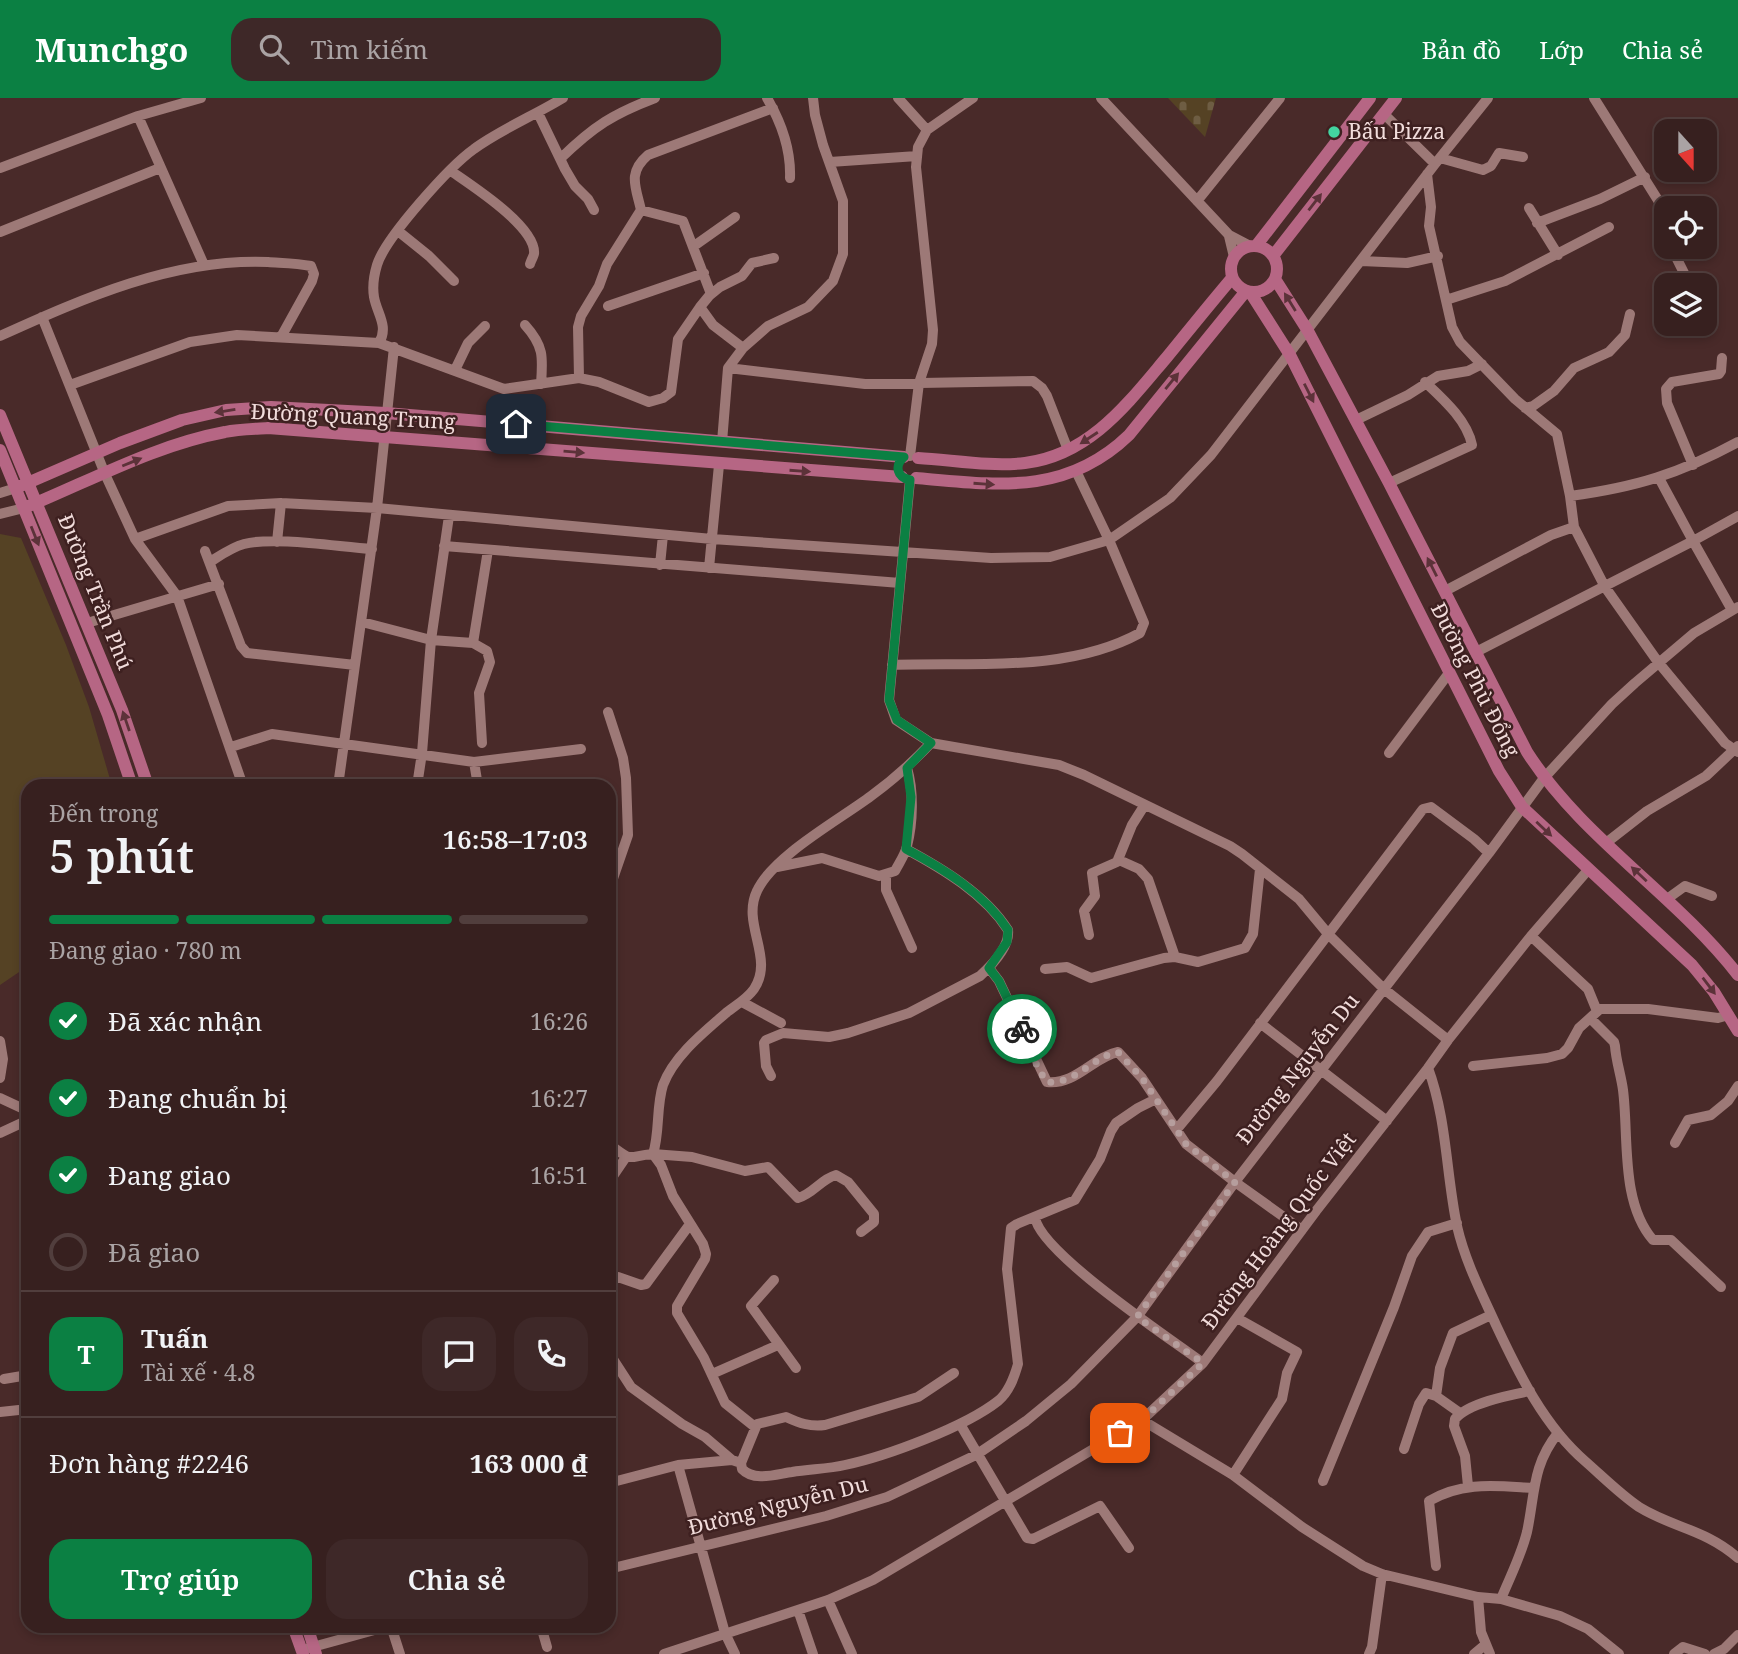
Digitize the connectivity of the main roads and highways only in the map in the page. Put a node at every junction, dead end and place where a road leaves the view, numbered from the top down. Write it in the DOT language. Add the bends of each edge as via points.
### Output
graph roads {
  1 [pos="1396,98"];
  2 [pos="1368,99"];
  3 [pos="1253,246"];
  4 [pos="1273,256"];
  5 [pos="1232,278"];
  6 [pos="1275,279"];
  7 [pos="1248,291"];
  8 [pos="0,415"];
  9 [pos="0,450"];
  10 [pos="911,457"];
  11 [pos="909,479"];
  12 [pos="29,483"];
  13 [pos="16,488"];
  14 [pos="37,503"];
  15 [pos="24,508"];
  16 [pos="130,779"];
  17 [pos="146,779"];
  18 [pos="1738,975"];
  19 [pos="1738,1031"];
  20 [pos="297,1633"];
  21 [pos="308,1633"];
  22 [pos="309,1651"];
  4 -- 1 [label="main road, one-way"];
  2 -- 3 [label="main road"];
  3 -- 4 [label="main road"];
  3 -- 5 [label="main road" via="1234,257"];
  4 -- 6 [label="main road"];
  5 -- 7 [label="main road"];
  5 -- 10 [label="main road, Đường Quang Trung, one-way" via="1113,420 1068,450 1024,463"];
  6 -- 7 [label="main road" via="1265,290"];
  18 -- 6 [label="main road, Đường Phù Đổng, one-way" via="1544,778 1356,420"];
  11 -- 7 [label="main road, Đường Quang Trung, one-way" via="1026,484 1076,471 1129,435"];
  7 -- 19 [label="main road, Đường Phù Đổng, one-way" via="1290,355 1521,807 1692,965"];
  8 -- 12 [label="main road, Đường Trần Phú"];
  9 -- 13 [label="main road, Đường Trần Phú"];
  10 -- 11 [label="main road" via="898,467"];
  10 -- 11 [label="main road" via="922,469"];
  10 -- 12 [label="main road, Đường Quang Trung, one-way" via="292,407 226,410 182,420"];
  14 -- 11 [label="main road, Đường Quang Trung, one-way" via="187,441 268,428"];
  12 -- 13 [label="main road, Đường Quang Trung"];
  12 -- 14 [label="main road, Đường Trần Phú"];
  13 -- 15 [label="main road, Đường Trần Phú"];
  14 -- 15 [label="main road, Đường Quang Trung"];
  17 -- 14 [label="main road, Đường Trần Phú, one-way"];
  15 -- 16 [label="main road, Đường Trần Phú, one-way"];
  20 -- 22 [label="main road"];
  21 -- 22 [label="main road"];
}
